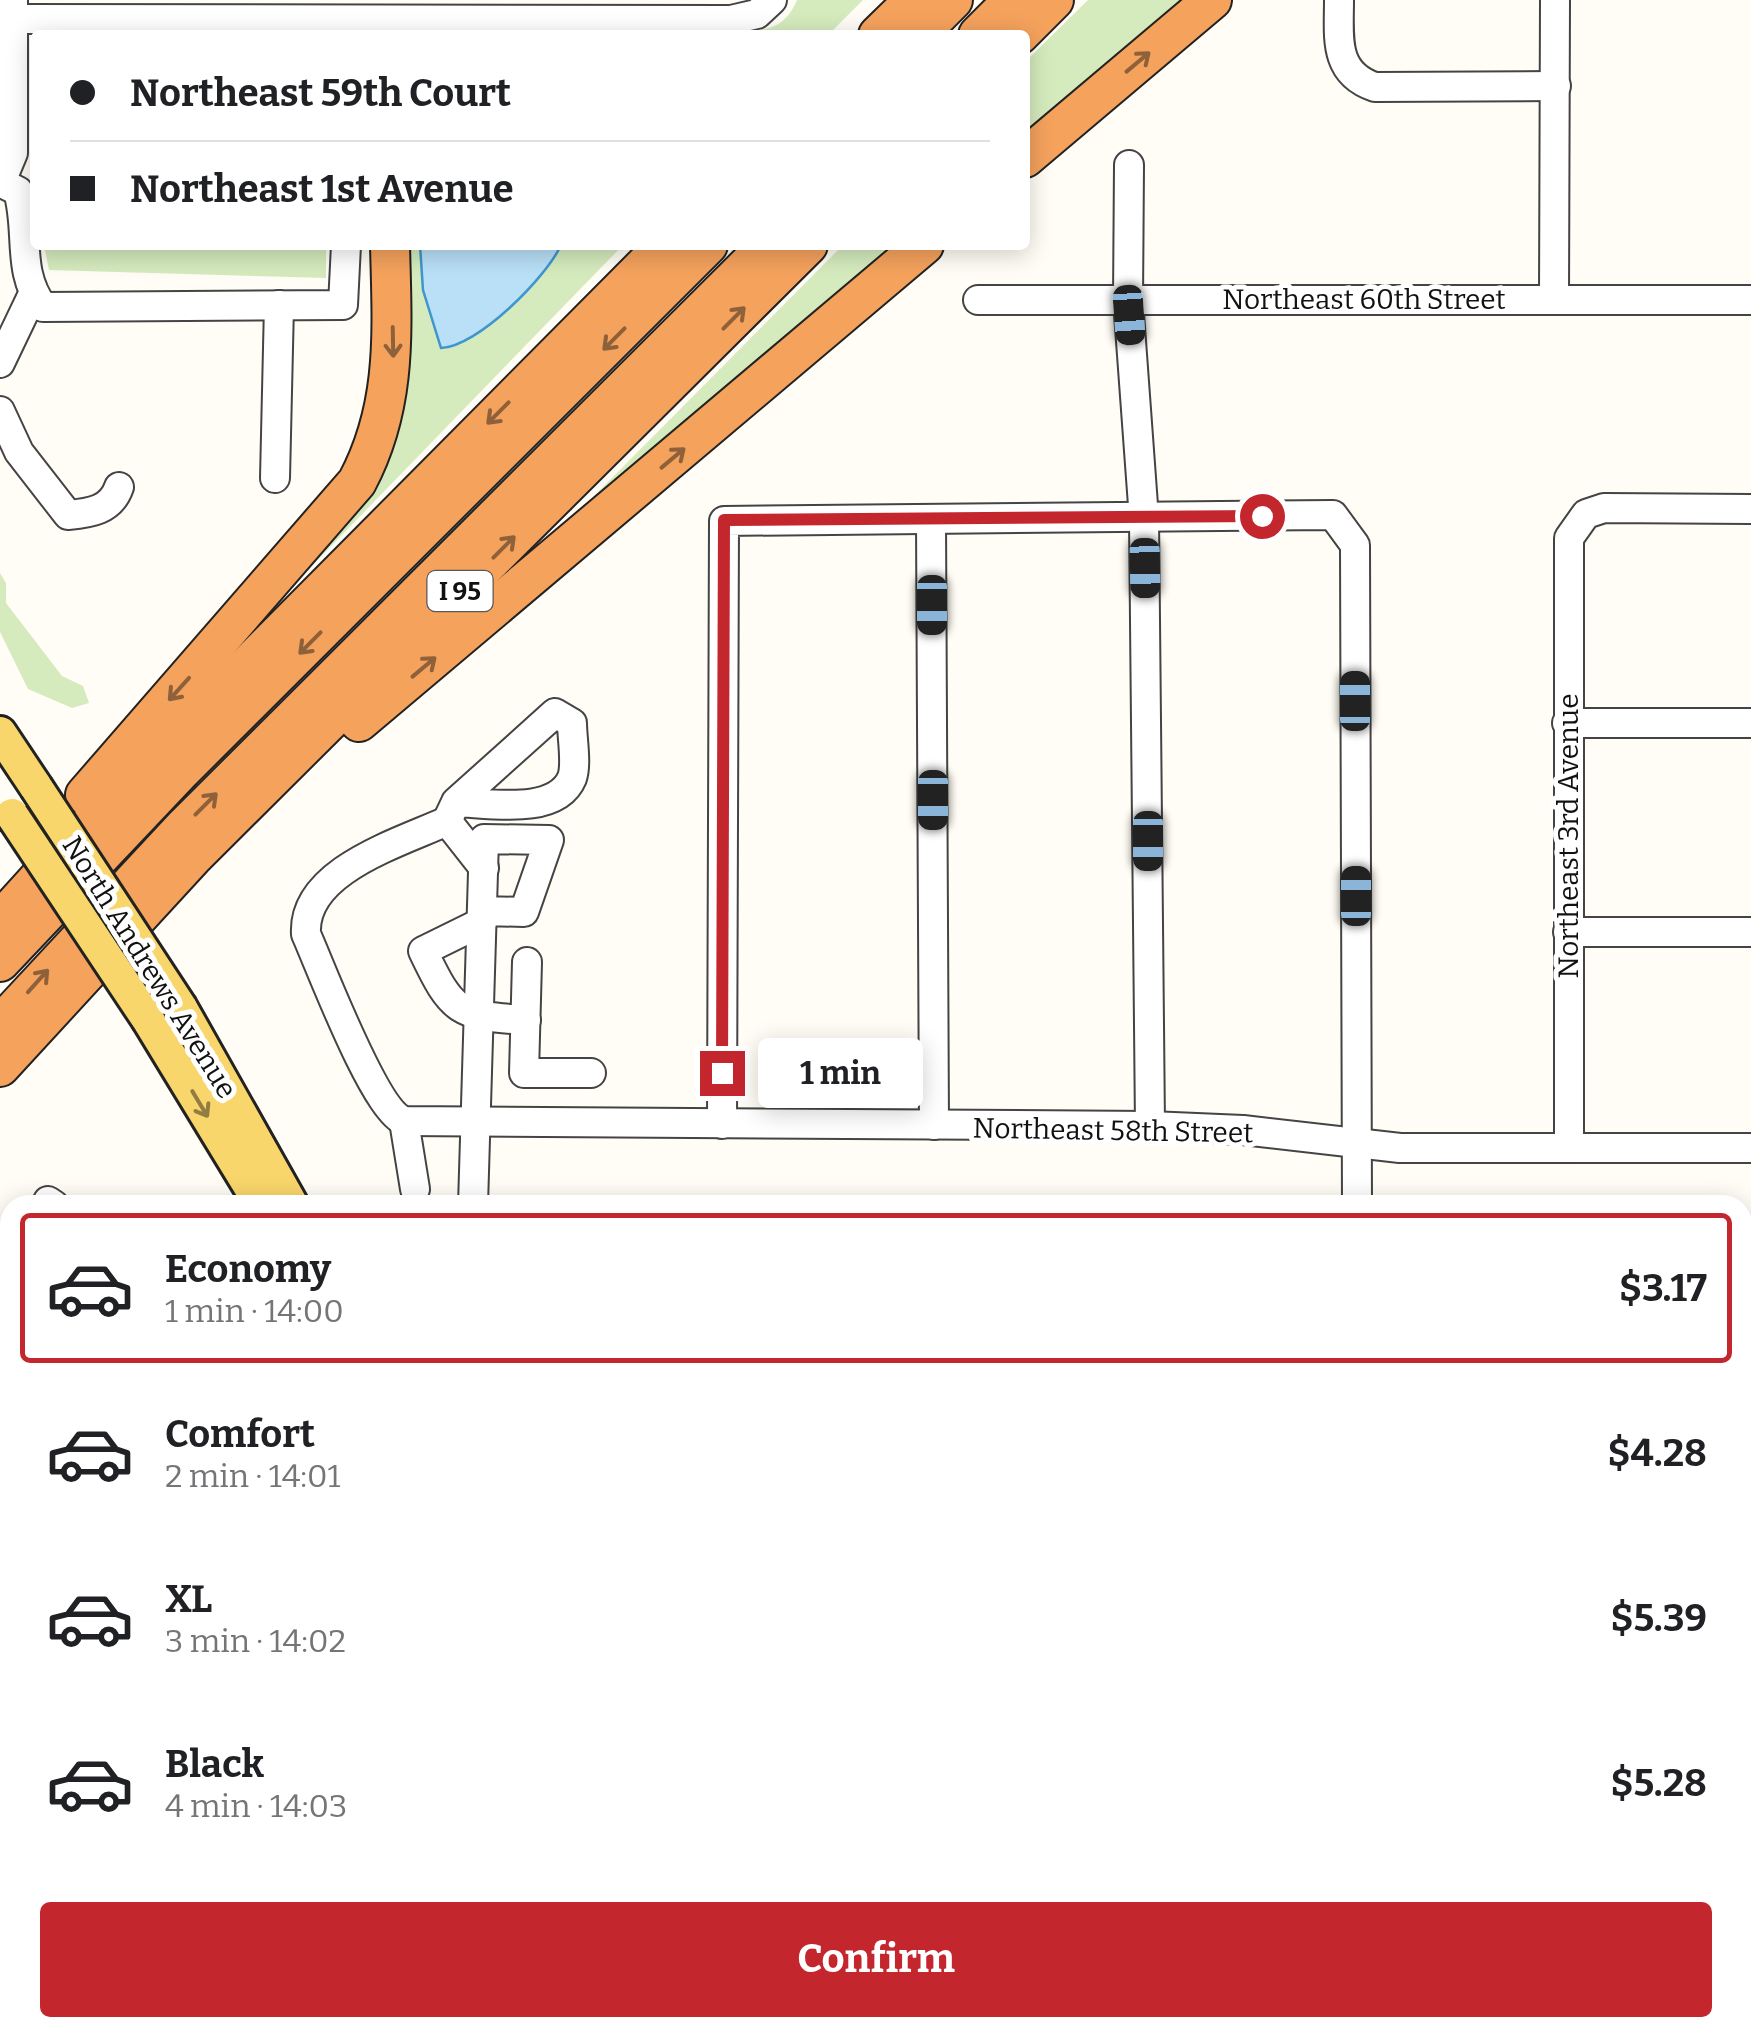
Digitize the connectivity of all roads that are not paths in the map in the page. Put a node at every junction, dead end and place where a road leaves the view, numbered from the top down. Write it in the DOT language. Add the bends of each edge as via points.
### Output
graph roads {
  1 [pos="772,0"];
  2 [pos="914,0"];
  3 [pos="953,0"];
  4 [pos="1013,0"];
  5 [pos="1054,0"];
  6 [pos="1212,0"];
  7 [pos="1339,0"];
  8 [pos="1555,0"];
  9 [pos="14,10"];
  10 [pos="392,18"];
  11 [pos="883,30"];
  12 [pos="923,30"];
  13 [pos="983,30"];
  14 [pos="1024,30"];
  15 [pos="1556,86"];
  16 [pos="24,109"];
  17 [pos="1030,154"];
  18 [pos="1129,165"];
  19 [pos="0,182"];
  20 [pos="346,250"];
  21 [pos="390,250"];
  22 [pos="660,250"];
  23 [pos="703,250"];
  24 [pos="763,250"];
  25 [pos="803,250"];
  26 [pos="918,250"];
  27 [pos="34,294"];
  28 [pos="1554,298"];
  29 [pos="978,300"];
  30 [pos="1128,300"];
  31 [pos="1751,300"];
  32 [pos="278,305"];
  33 [pos="0,362"];
  34 [pos="0,411"];
  35 [pos="275,478"];
  36 [pos="119,487"];
  37 [pos="1751,508"];
  38 [pos="1144,519"];
  39 [pos="932,520"];
  40 [pos="1567,723"];
  41 [pos="1751,724"];
  42 [pos="0,733"];
  43 [pos="6,806"];
  44 [pos="0,891"];
  45 [pos="483,897"];
  46 [pos="0,920"];
  47 [pos="1568,932"];
  48 [pos="1751,932"];
  49 [pos="114,938"];
  50 [pos="0,962"];
  51 [pos="528,962"];
  52 [pos="479,1018"];
  53 [pos="526,1020"];
  54 [pos="0,1025"];
  55 [pos="0,1067"];
  56 [pos="591,1073"];
  57 [pos="404,1121"];
  58 [pos="722,1124"];
  59 [pos="475,1125"];
  60 [pos="934,1126"];
  61 [pos="1150,1126"];
  62 [pos="1356,1146"];
  63 [pos="1569,1148"];
  64 [pos="1751,1148"];
  65 [pos="415,1189"];
  66 [pos="255,1195"];
  67 [pos="286,1195"];
  68 [pos="473,1195"];
  69 [pos="1357,1195"];
  1 -- 10 [label="street" via="757,14 732,20"];
  2 -- 11 [label="highway"];
  3 -- 12 [label="highway"];
  4 -- 13 [label="highway"];
  5 -- 14 [label="highway"];
  17 -- 6 [label="highway, one-way"];
  7 -- 15 [label="street" via="1339,52 1351,75 1375,87"];
  8 -- 15 [label="street"];
  9 -- 10 [label="street"];
  9 -- 16 [label="street"];
  15 -- 28 [label="street"];
  16 -- 19 [label="street"];
  18 -- 30 [label="street"];
  19 -- 27 [label="street" via="18,191 24,210 25,274"];
  20 -- 32 [label="street" via="343,305"];
  21 -- 44 [label="highway, one-way" via="392,380 379,436 357,482"];
  22 -- 46 [label="highway, one-way"];
  23 -- 50 [label="highway, one-way" via="170,782"];
  54 -- 24 [label="highway, one-way" via="208,802"];
  49 -- 25 [label="highway, I 95, one-way"];
  49 -- 26 [label="highway, one-way" via="239,838 357,724"];
  27 -- 32 [label="street" via="44,307"];
  27 -- 33 [label="street"];
  28 -- 30 [label="street, Northeast 60th Street"];
  28 -- 31 [label="street, Northeast 60th Street"];
  29 -- 30 [label="street, Northeast 60th Street"];
  30 -- 38 [label="street"];
  32 -- 35 [label="street"];
  34 -- 36 [label="street" via="19,452 68,515 93,513 114,500"];
  37 -- 40 [label="street, Northeast 3rd Avenue" via="1604,508 1586,514 1567,554"];
  38 -- 39 [label="street"];
  38 -- 61 [label="street"];
  38 -- 62 [label="street" via="1333,515 1355,545"];
  39 -- 58 [label="street" via="724,520"];
  39 -- 60 [label="street"];
  40 -- 41 [label="street"];
  40 -- 47 [label="street, Northeast 3rd Avenue"];
  42 -- 67 [label="main road, North Andrews Avenue, bridge" via="181,1008"];
  43 -- 66 [label="main road, North Andrews Avenue, one-way, bridge"];
  45 -- 45 [label="street" via="484,838 550,840 524,912"];
  45 -- 52 [label="street"];
  45 -- 52 [label="street" via="423,951 446,998"];
  45 -- 57 [label="street" via="451,812 357,863 311,899 305,916 306,934 378,1094 392,1116"];
  47 -- 48 [label="street"];
  47 -- 63 [label="street, Northeast 3rd Avenue"];
  49 -- 55 [label="highway, I 95"];
  51 -- 53 [label="street"];
  52 -- 53 [label="street"];
  52 -- 59 [label="street"];
  53 -- 56 [label="street" via="524,1073"];
  57 -- 59 [label="street, Northeast 58th Street"];
  57 -- 65 [label="street"];
  58 -- 59 [label="street, Northeast 58th Street"];
  58 -- 60 [label="street, Northeast 58th Street"];
  59 -- 68 [label="street"];
  60 -- 61 [label="street, Northeast 58th Street"];
  61 -- 62 [label="street, Northeast 58th Street" via="1243,1130"];
  62 -- 63 [label="street, Northeast 58th Street"];
  62 -- 69 [label="street"];
  63 -- 64 [label="street, Northeast 58th Street"];
}
